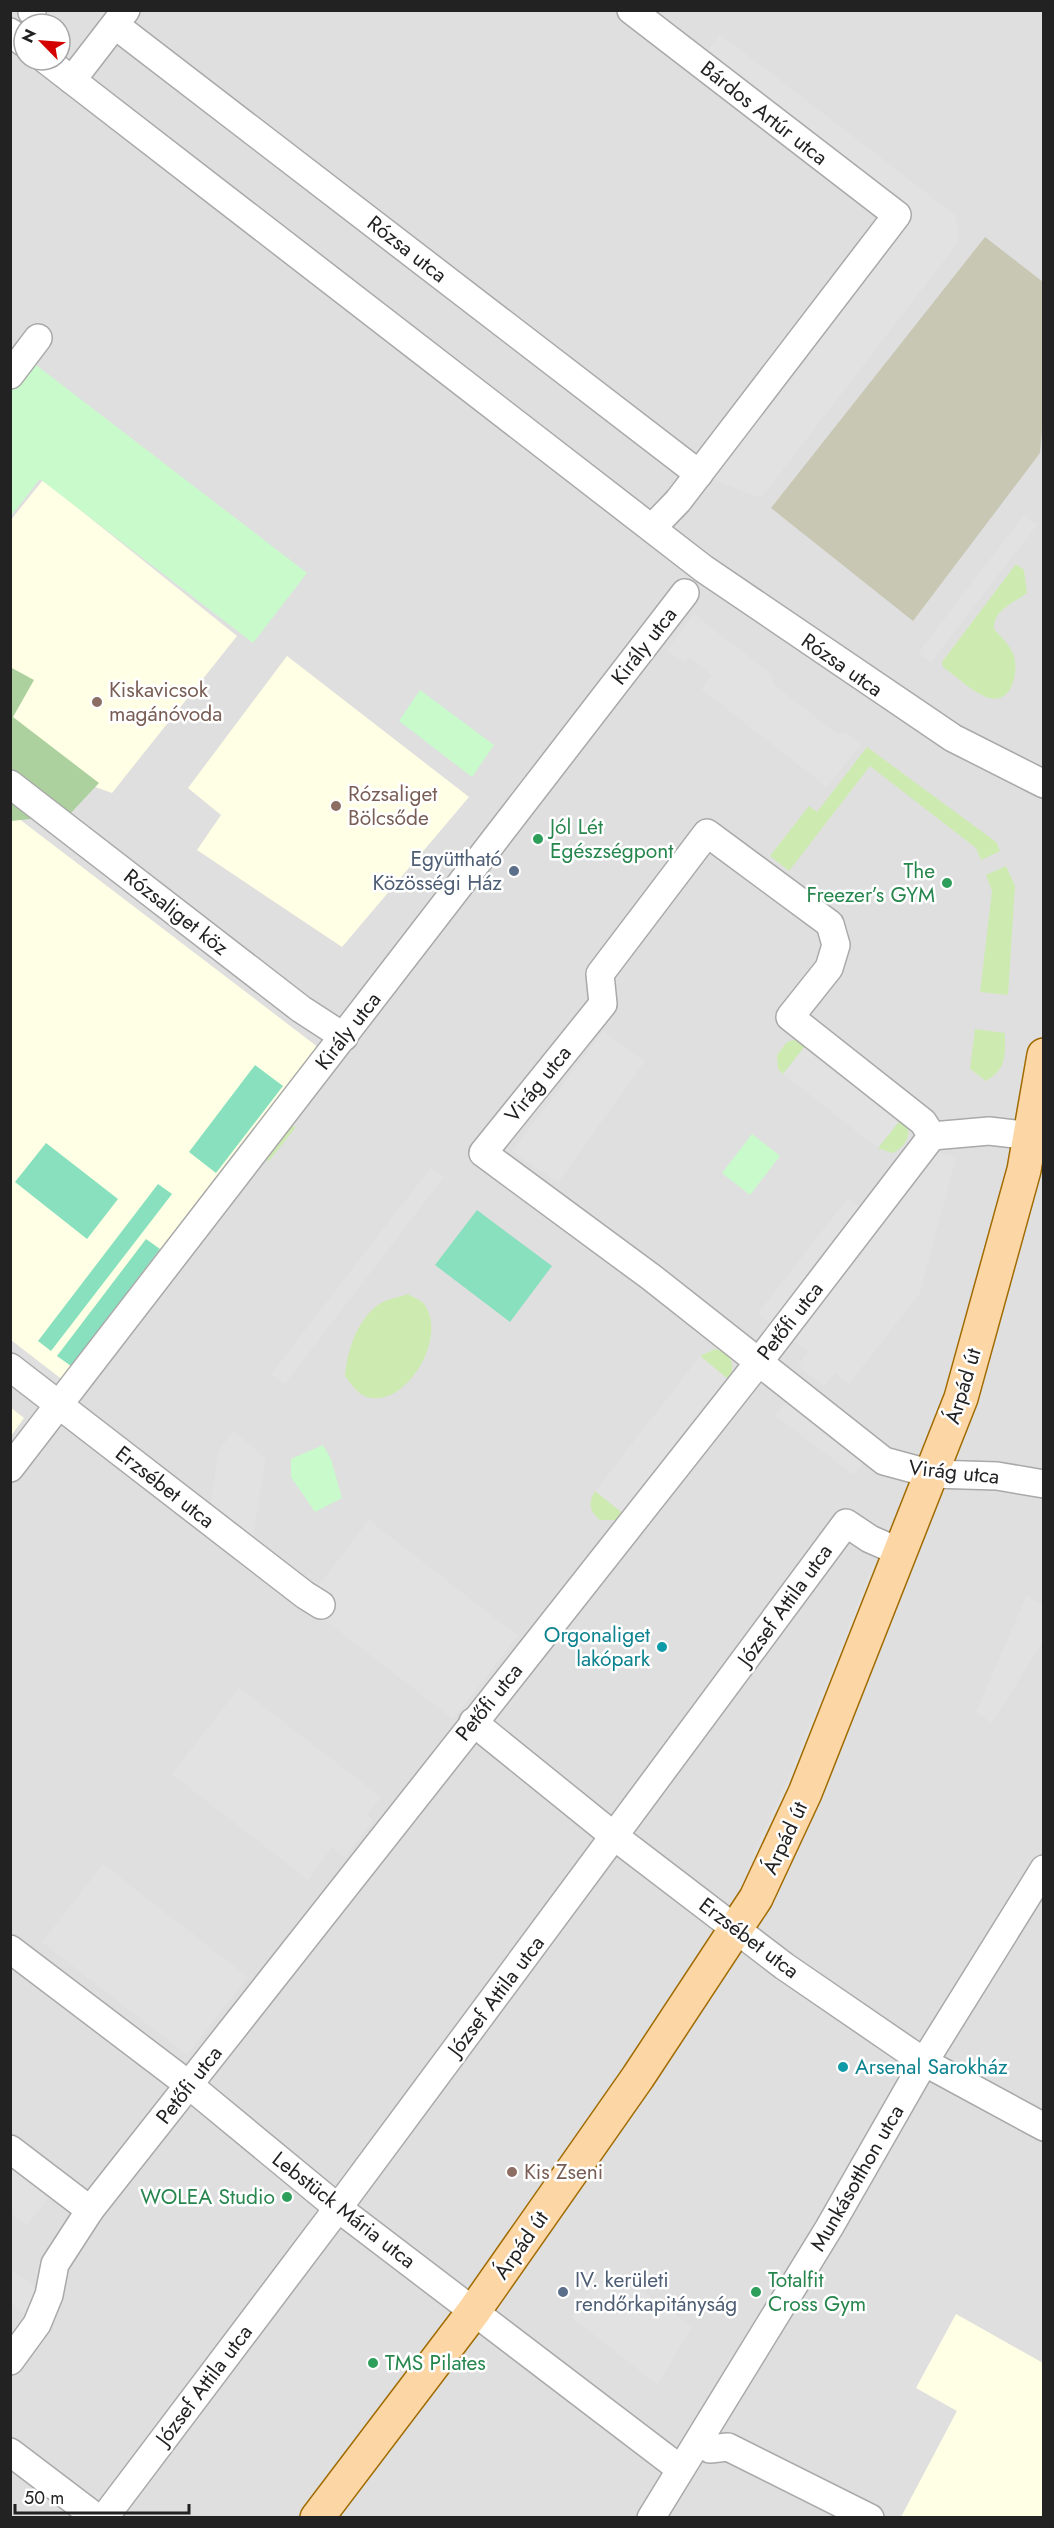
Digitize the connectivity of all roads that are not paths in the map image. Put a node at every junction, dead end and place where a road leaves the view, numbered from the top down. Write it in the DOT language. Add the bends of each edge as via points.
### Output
graph roads {
  1 [pos="631,10"];
  2 [pos="121,18"];
  3 [pos="62,72"];
  4 [pos="72,80"];
  5 [pos="38,338"];
  6 [pos="10,375"];
  7 [pos="699,474"];
  8 [pos="652,528"];
  9 [pos="685,593"];
  10 [pos="10,784"];
  11 [pos="1044,784"];
  12 [pos="344,1037"];
  13 [pos="1044,1055"];
  14 [pos="932,1136"];
  15 [pos="1032,1136"];
  16 [pos="758,1363"];
  17 [pos="10,1367"];
  18 [pos="59,1405"];
  19 [pos="10,1468"];
  20 [pos="932,1474"];
  21 [pos="1044,1484"];
  22 [pos="902,1553"];
  23 [pos="321,1605"];
  24 [pos="473,1722"];
  25 [pos="614,1836"];
  26 [pos="1044,1869"];
  27 [pos="737,1930"];
  28 [pos="10,1949"];
  29 [pos="924,2062"];
  30 [pos="189,2085"];
  31 [pos="1044,2127"];
  32 [pos="10,2149"];
  33 [pos="338,2208"];
  34 [pos="90,2210"];
  35 [pos="474,2311"];
  36 [pos="10,2361"];
  37 [pos="710,2450"];
  38 [pos="10,2452"];
  39 [pos="679,2468"];
  40 [pos="98,2517"];
  41 [pos="104,2517"];
  42 [pos="317,2517"];
  43 [pos="651,2517"];
  44 [pos="870,2517"];
  1 -- 7 [label="street, Bárdos Artúr utca" via="897,215"];
  2 -- 4 [label="street, Rózsa utca"];
  2 -- 7 [label="street, Rózsa utca"];
  3 -- 4 [label="street, Rózsa utca"];
  4 -- 8 [label="street, Rózsa utca"];
  5 -- 6 [label="street"];
  7 -- 8 [label="street"];
  8 -- 11 [label="street, Rózsa utca" via="717,578 901,705 953,738"];
  9 -- 12 [label="street, Király utca"];
  10 -- 12 [label="street, Rózsaliget köz" via="302,1009"];
  12 -- 18 [label="street, Király utca"];
  13 -- 15 [label="main road, Árpád út"];
  14 -- 15 [label="street" via="989,1131"];
  14 -- 16 [label="street, Petőfi utca"];
  14 -- 16 [label="street, Virág utca" via="923,1122 790,1017 829,968 836,945 831,924 707,833 600,974 603,1004 483,1153"];
  15 -- 20 [label="main road, Árpád út" via="961,1398"];
  16 -- 20 [label="street, Virág utca" via="884,1461"];
  16 -- 24 [label="street, Petőfi utca"];
  17 -- 18 [label="street, Erzsébet utca"];
  18 -- 19 [label="street, Király utca"];
  18 -- 23 [label="street, Erzsébet utca"];
  20 -- 21 [label="street, Virág utca" via="997,1476"];
  20 -- 22 [label="main road, Árpád út"];
  22 -- 25 [label="street, József Attila utca" via="846,1523"];
  22 -- 27 [label="main road, Árpád út" via="806,1793"];
  24 -- 25 [label="street, Erzsébet utca"];
  24 -- 30 [label="street, Petőfi utca"];
  25 -- 27 [label="street, Erzsébet utca"];
  25 -- 33 [label="street, József Attila utca"];
  26 -- 29 [label="street, Munkásotthon utca"];
  27 -- 29 [label="street, Erzsébet utca"];
  27 -- 35 [label="main road, Árpád út"];
  28 -- 30 [label="street, Lebstück Mária utca"];
  29 -- 31 [label="street, Erzsébet utca"];
  29 -- 39 [label="street, Munkásotthon utca" via="829,2228"];
  30 -- 33 [label="street, Lebstück Mária utca"];
  30 -- 34 [label="street, Petőfi utca"];
  32 -- 34 [label="street"];
  33 -- 35 [label="street, Lebstück Mária utca"];
  33 -- 41 [label="street, József Attila utca"];
  34 -- 36 [label="street, Petőfi utca" via="55,2264 49,2295 36,2324"];
  35 -- 39 [label="street, Lebstück Mária utca"];
  35 -- 42 [label="main road, Árpád út"];
  37 -- 44 [label="street" via="728,2447"];
  38 -- 40 [label="street"];
  39 -- 43 [label="street, Munkásotthon utca"];
}
